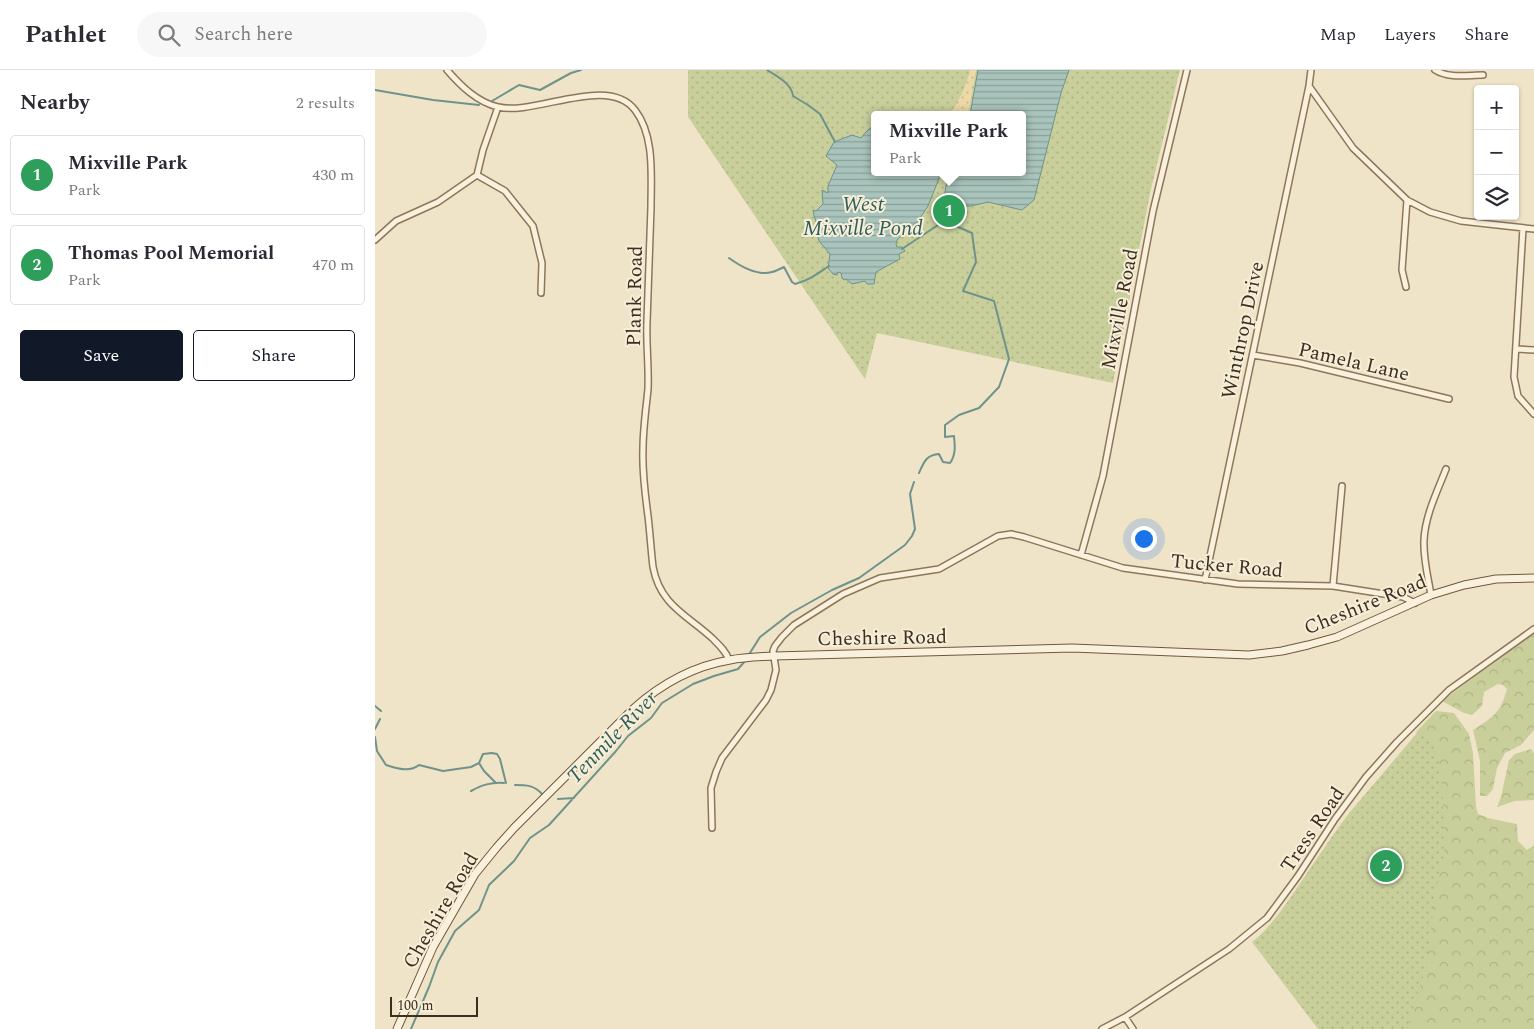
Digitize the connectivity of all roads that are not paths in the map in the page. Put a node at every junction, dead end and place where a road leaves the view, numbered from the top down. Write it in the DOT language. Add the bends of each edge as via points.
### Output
graph roads {
  1 [pos="447,70"];
  2 [pos="1187,70"];
  3 [pos="1311,70"];
  4 [pos="1435,70"];
  5 [pos="1457,73"];
  6 [pos="1483,75"];
  7 [pos="1309,86"];
  8 [pos="498,107"];
  9 [pos="477,175"];
  10 [pos="1407,200"];
  11 [pos="1523,228"];
  12 [pos="1534,229"];
  13 [pos="375,240"];
  14 [pos="1406,287"];
  15 [pos="541,293"];
  16 [pos="1516,349"];
  17 [pos="1534,350"];
  18 [pos="1253,355"];
  19 [pos="1449,398"];
  20 [pos="1534,414"];
  21 [pos="1446,469"];
  22 [pos="1342,486"];
  23 [pos="1081,555"];
  24 [pos="1534,578"];
  25 [pos="1205,580"];
  26 [pos="1333,586"];
  27 [pos="1431,595"];
  28 [pos="1415,602"];
  29 [pos="1534,629"];
  30 [pos="773,656"];
  31 [pos="729,660"];
  32 [pos="712,828"];
  33 [pos="1125,1017"];
  34 [pos="397,1029"];
  35 [pos="1102,1029"];
  36 [pos="1133,1029"];
  1 -- 8 [label="street, Plank Road" via="470,93"];
  2 -- 23 [label="street, Mixville Road" via="1153,211 1103,476"];
  3 -- 7 [label="street, Winthrop Drive"];
  4 -- 5 [label="street"];
  5 -- 6 [label="street"];
  7 -- 10 [label="street" via="1353,148"];
  7 -- 18 [label="street, Winthrop Drive"];
  8 -- 9 [label="street"];
  8 -- 31 [label="street, Plank Road" via="514,108 583,96 607,96 631,105 642,120 651,179 648,385 643,471 653,567 666,600 718,644"];
  9 -- 13 [label="street" via="438,202 396,221"];
  9 -- 15 [label="street" via="505,191 533,226 542,263"];
  10 -- 11 [label="street" via="1430,212 1461,221"];
  10 -- 14 [label="street" via="1402,270"];
  11 -- 12 [label="street"];
  11 -- 16 [label="street"];
  16 -- 17 [label="street"];
  16 -- 20 [label="street" via="1514,377 1518,396"];
  18 -- 19 [label="street, Pamela Lane"];
  18 -- 25 [label="street, Winthrop Drive"];
  21 -- 27 [label="street" via="1426,521 1423,541"];
  22 -- 26 [label="street"];
  23 -- 25 [label="street, Tucker Road" via="1123,568"];
  23 -- 30 [label="street, Tucker Road" via="1011,534 997,536 939,569 880,578 843,594 794,625 775,646"];
  24 -- 27 [label="main road, Cheshire Road" via="1496,579"];
  25 -- 26 [label="street, Tucker Road"];
  26 -- 28 [label="street, Tucker Road" via="1403,597"];
  27 -- 28 [label="main road, Cheshire Road"];
  28 -- 30 [label="main road, Cheshire Road" via="1308,646 1249,655 1072,648"];
  29 -- 33 [label="street, Tress Road" via="1449,690 1397,742 1366,776 1267,918 1229,949"];
  30 -- 31 [label="main road, Cheshire Road"];
  30 -- 32 [label="street" via="776,670 771,690 715,772 711,788"];
  31 -- 34 [label="main road, Cheshire Road" via="679,677 648,695 497,847 475,874 433,946"];
  33 -- 35 [label="street, Tress Road"];
  33 -- 36 [label="street"];
}
